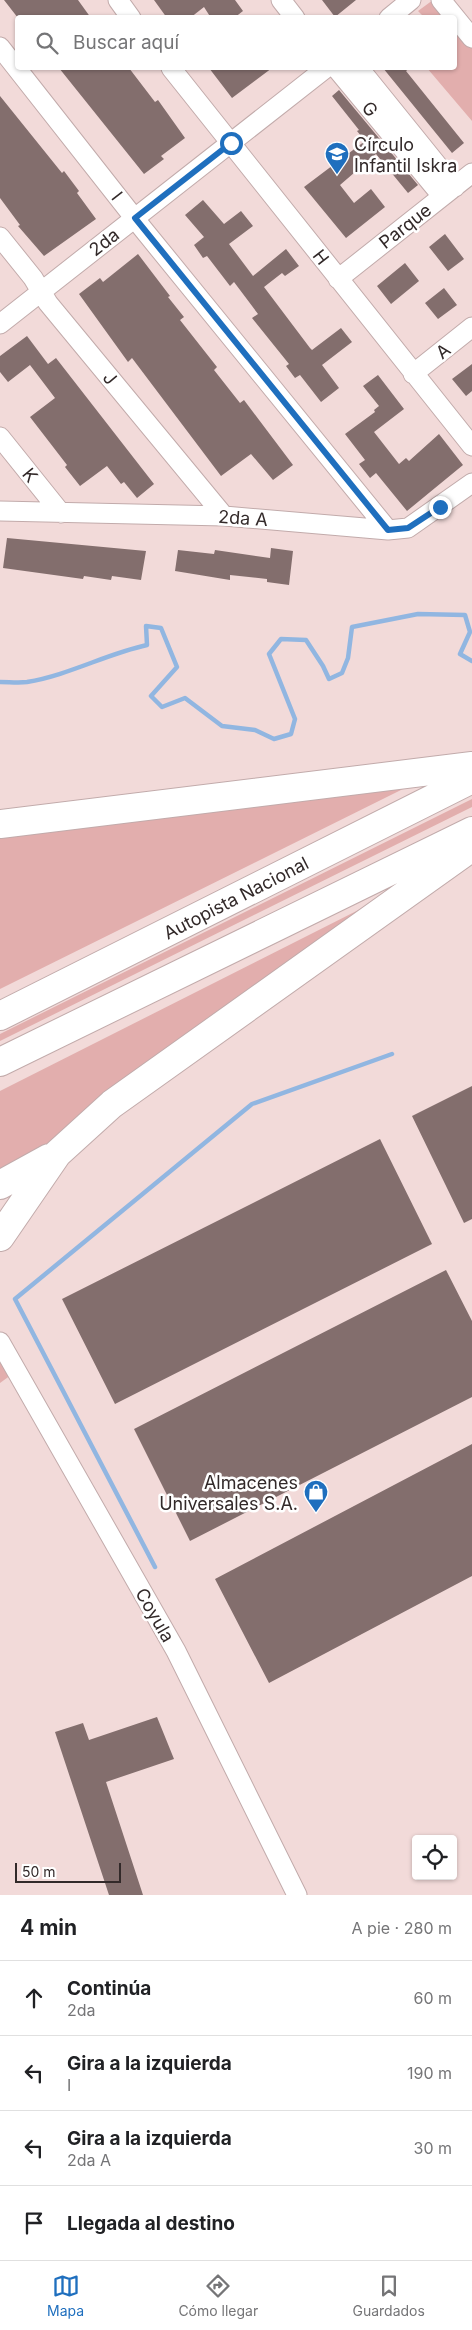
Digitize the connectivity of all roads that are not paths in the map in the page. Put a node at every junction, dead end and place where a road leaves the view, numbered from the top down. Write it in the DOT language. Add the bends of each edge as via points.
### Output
graph roads {
  1 [pos="118,0"];
  2 [pos="281,0"];
  3 [pos="411,0"];
  4 [pos="441,0"];
  5 [pos="130,15"];
  6 [pos="293,15"];
  7 [pos="393,15"];
  8 [pos="453,15"];
  9 [pos="457,20"];
  10 [pos="472,38"];
  11 [pos="0,47"];
  12 [pos="15,66"];
  13 [pos="18,70"];
  14 [pos="173,70"];
  15 [pos="323,70"];
  16 [pos="338,70"];
  17 [pos="360,70"];
  18 [pos="231,143"];
  19 [pos="472,173"];
  20 [pos="449,192"];
  21 [pos="135,218"];
  22 [pos="0,237"];
  23 [pos="338,279"];
  24 [pos="40,293"];
  25 [pos="0,324"];
  26 [pos="472,327"];
  27 [pos="413,374"];
  28 [pos="0,437"];
  29 [pos="472,446"];
  30 [pos="472,483"];
  31 [pos="0,511"];
  32 [pos="61,513"];
  33 [pos="224,516"];
  34 [pos="388,530"];
  35 [pos="472,766"];
  36 [pos="472,779"];
  37 [pos="0,824"];
  38 [pos="472,831"];
  39 [pos="472,847"];
  40 [pos="0,1016"];
  41 [pos="0,1062"];
  42 [pos="56,1154"];
  43 [pos="0,1185"];
  44 [pos="0,1237"];
  45 [pos="0,1342"];
  46 [pos="298,1895"];
  1 -- 5 [label="street"];
  2 -- 6 [label="street"];
  3 -- 7 [label="street"];
  4 -- 8 [label="street"];
  9 -- 10 [label="street"];
  11 -- 12 [label="street, I"];
  13 -- 21 [label="street, I"];
  14 -- 18 [label="street, H"];
  15 -- 18 [label="street, 2da"];
  16 -- 20 [label="street, G"];
  17 -- 20 [label="street, G"];
  18 -- 21 [label="street, 2da"];
  18 -- 23 [label="street, H"];
  19 -- 20 [label="street, Parque"];
  20 -- 23 [label="street, Parque"];
  21 -- 24 [label="street, 2da"];
  21 -- 34 [label="street, I"];
  22 -- 24 [label="street, J" via="33,278"];
  23 -- 27 [label="street, H"];
  24 -- 25 [label="street, 2da"];
  24 -- 33 [label="street, J"];
  26 -- 27 [label="street, A"];
  27 -- 29 [label="street, H"];
  28 -- 32 [label="street, K"];
  30 -- 34 [label="street, 2da A" via="408,528"];
  31 -- 32 [label="street, 2da A"];
  32 -- 33 [label="street, 2da A"];
  33 -- 34 [label="street, 2da A"];
  35 -- 37 [label="highway"];
  36 -- 40 [label="highway, Autopista Nacional"];
  38 -- 41 [label="highway"];
  39 -- 42 [label="highway" via="112,1104"];
  42 -- 43 [label="highway"];
  42 -- 44 [label="highway"];
  45 -- 46 [label="street, Coyula" via="176,1651"];
}
